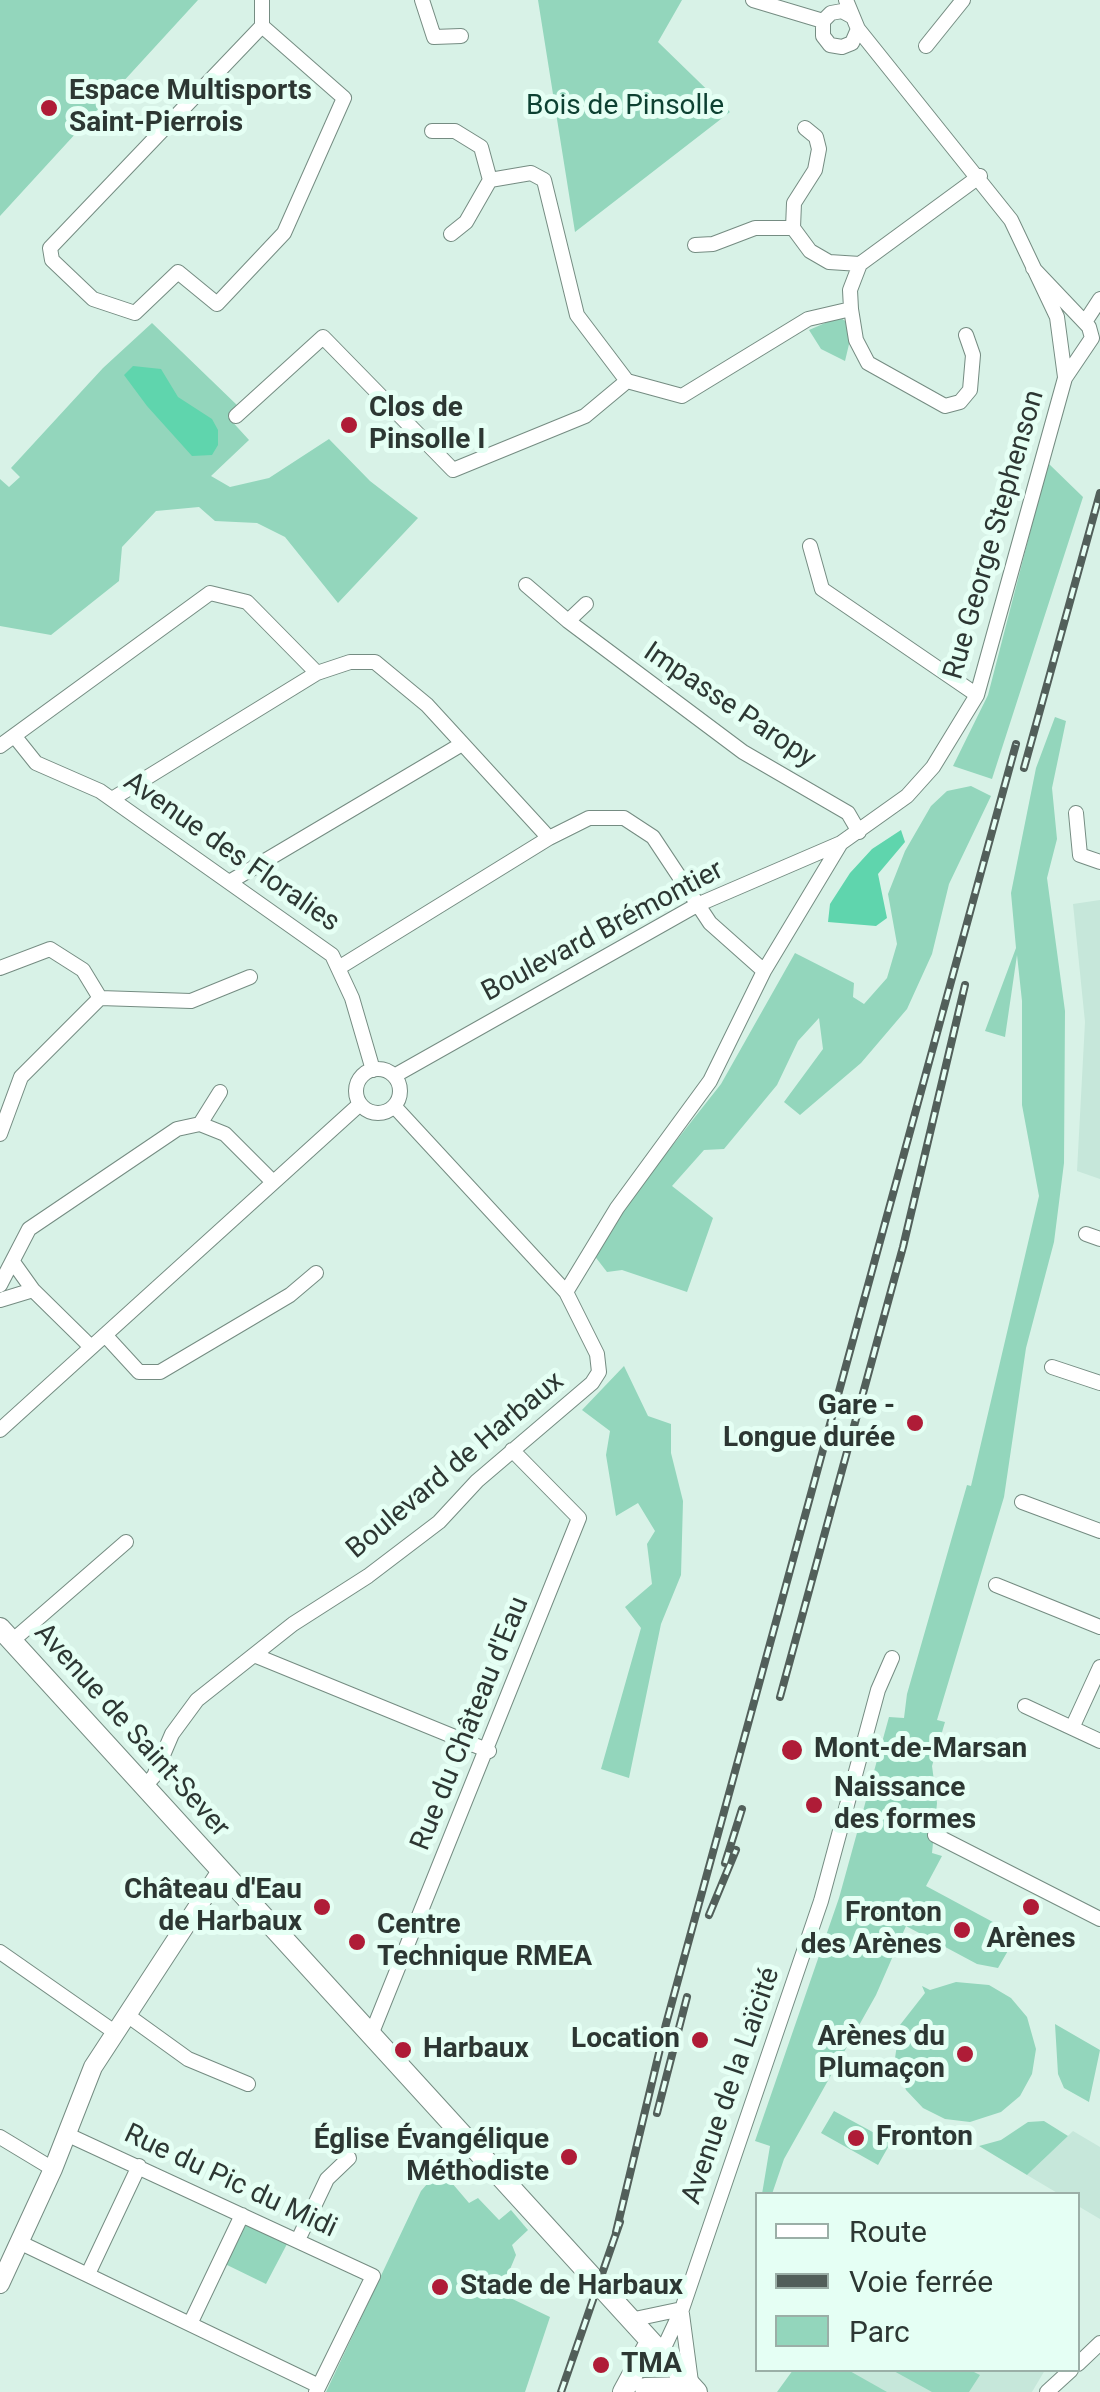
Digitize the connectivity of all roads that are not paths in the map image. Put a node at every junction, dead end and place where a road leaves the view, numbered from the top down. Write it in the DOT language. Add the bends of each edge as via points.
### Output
graph roads {
  1 [pos="262,0"];
  2 [pos="422,0"];
  3 [pos="753,0"];
  4 [pos="963,0"];
  5 [pos="839,4"];
  6 [pos="856,23"];
  7 [pos="262,26"];
  8 [pos="823,29"];
  9 [pos="461,36"];
  10 [pos="848,46"];
  11 [pos="926,46"];
  12 [pos="925,108"];
  13 [pos="805,128"];
  14 [pos="432,131"];
  15 [pos="980,176"];
  16 [pos="490,180"];
  17 [pos="793,228"];
  18 [pos="450,234"];
  19 [pos="695,245"];
  20 [pos="860,264"];
  21 [pos="1033,268"];
  22 [pos="1100,299"];
  23 [pos="851,310"];
  24 [pos="1081,320"];
  25 [pos="1060,326"];
  26 [pos="966,335"];
  27 [pos="1062,348"];
  28 [pos="1082,352"];
  29 [pos="1064,378"];
  30 [pos="627,381"];
  31 [pos="236,416"];
  32 [pos="810,546"];
  33 [pos="526,585"];
  34 [pos="586,604"];
  35 [pos="568,622"];
  36 [pos="317,673"];
  37 [pos="977,695"];
  38 [pos="16,738"];
  39 [pos="462,744"];
  40 [pos="0,746"];
  41 [pos="112,799"];
  42 [pos="1076,813"];
  43 [pos="859,832"];
  44 [pos="549,838"];
  45 [pos="841,843"];
  46 [pos="1100,862"];
  47 [pos="232,882"];
  48 [pos="697,904"];
  49 [pos="340,967"];
  50 [pos="0,968"];
  51 [pos="764,971"];
  52 [pos="250,978"];
  53 [pos="100,998"];
  54 [pos="373,1070"];
  55 [pos="394,1076"];
  56 [pos="220,1092"];
  57 [pos="360,1104"];
  58 [pos="394,1106"];
  59 [pos="200,1124"];
  60 [pos="0,1134"];
  61 [pos="273,1182"];
  62 [pos="13,1262"];
  63 [pos="316,1273"];
  64 [pos="0,1284"];
  65 [pos="33,1290"];
  66 [pos="566,1292"];
  67 [pos="0,1300"];
  68 [pos="105,1334"];
  69 [pos="91,1347"];
  70 [pos="1052,1366"];
  71 [pos="1100,1384"];
  72 [pos="0,1430"];
  73 [pos="512,1450"];
  74 [pos="1022,1502"];
  75 [pos="1100,1530"];
  76 [pos="126,1542"];
  77 [pos="996,1585"];
  78 [pos="1100,1627"];
  79 [pos="6,1634"];
  80 [pos="254,1655"];
  81 [pos="892,1658"];
  82 [pos="1100,1667"];
  83 [pos="1024,1706"];
  84 [pos="1072,1728"];
  85 [pos="1100,1741"];
  86 [pos="489,1750"];
  87 [pos="144,1787"];
  88 [pos="935,1835"];
  89 [pos="221,1871"];
  90 [pos="1100,1919"];
  91 [pos="0,1952"];
  92 [pos="127,2015"];
  93 [pos="116,2032"];
  94 [pos="371,2036"];
  95 [pos="248,2084"];
  96 [pos="66,2134"];
  97 [pos="0,2137"];
  98 [pos="349,2158"];
  99 [pos="139,2166"];
  100 [pos="53,2169"];
  101 [pos="242,2214"];
  102 [pos="298,2240"];
  103 [pos="20,2243"];
  104 [pos="88,2274"];
  105 [pos="0,2284"];
  106 [pos="676,2312"];
  107 [pos="630,2320"];
  108 [pos="190,2324"];
  109 [pos="1100,2343"];
  110 [pos="656,2348"];
  111 [pos="1080,2362"];
  112 [pos="1069,2372"];
  113 [pos="318,2389"];
  114 [pos="694,2389"];
  115 [pos="644,2390"];
  116 [pos="623,2392"];
  117 [pos="1047,2392"];
  1 -- 7 [label="street"];
  2 -- 9 [label="street" via="434,37"];
  3 -- 8 [label="street"];
  4 -- 11 [label="street"];
  5 -- 6 [label="street"];
  5 -- 8 [label="street"];
  6 -- 10 [label="street"];
  6 -- 12 [label="street"];
  7 -- 7 [label="street" via="344,98 284,234 217,304 178,272 135,313 93,299 52,260 50,248"];
  8 -- 10 [label="street" via="830,45"];
  10 -- 12 [label="street" via="873,59"];
  12 -- 15 [label="street"];
  13 -- 17 [label="street" via="816,137 818,161 794,203"];
  14 -- 16 [label="street" via="455,131 481,147"];
  15 -- 20 [label="street"];
  15 -- 21 [label="street"];
  16 -- 18 [label="street" via="466,222"];
  16 -- 30 [label="street" via="531,172 544,180 577,315"];
  17 -- 19 [label="street" via="755,228"];
  17 -- 20 [label="street" via="810,251 829,262"];
  20 -- 23 [label="street"];
  21 -- 24 [label="street"];
  21 -- 25 [label="street"];
  22 -- 24 [label="street"];
  23 -- 26 [label="street" via="868,364 944,406 970,390 973,356"];
  23 -- 30 [label="street" via="808,319 682,396"];
  24 -- 25 [label="street"];
  24 -- 28 [label="street" via="1092,338"];
  25 -- 27 [label="street"];
  27 -- 28 [label="street"];
  27 -- 29 [label="street, Rue George Stephenson"];
  28 -- 29 [label="street, Rue George Stephenson"];
  29 -- 37 [label="street, Rue George Stephenson"];
  30 -- 31 [label="street" via="585,416 453,470 323,336"];
  32 -- 37 [label="street" via="822,589"];
  33 -- 35 [label="street, Impasse Paropy"];
  34 -- 35 [label="street"];
  35 -- 43 [label="street, Impasse Paropy" via="743,752 848,813"];
  36 -- 38 [label="street" via="247,602 210,593"];
  36 -- 39 [label="street" via="376,662"];
  36 -- 41 [label="street"];
  37 -- 43 [label="street, Rue George Stephenson" via="933,767 908,796"];
  38 -- 40 [label="street"];
  38 -- 41 [label="street, Avenue des Floralies" via="36,763"];
  39 -- 44 [label="street"];
  39 -- 47 [label="street"];
  41 -- 47 [label="street, Avenue des Floralies"];
  42 -- 46 [label="street" via="1080,855"];
  43 -- 45 [label="street, Rue George Stephenson"];
  44 -- 48 [label="street" via="590,818 624,818 653,838"];
  44 -- 49 [label="street"];
  45 -- 48 [label="street, Boulevard Brémontier"];
  45 -- 51 [label="street, Rue George Stephenson"];
  47 -- 49 [label="street, Avenue des Floralies"];
  48 -- 51 [label="street"];
  48 -- 55 [label="street, Boulevard Brémontier"];
  49 -- 54 [label="street, Avenue des Floralies"];
  50 -- 53 [label="street" via="50,949 84,970"];
  51 -- 66 [label="street, Rue George Stephenson" via="710,1081 617,1208"];
  52 -- 53 [label="street" via="191,1001"];
  53 -- 60 [label="street" via="21,1077"];
  54 -- 55 [label="street"];
  54 -- 57 [label="street" via="358,1084"];
  55 -- 58 [label="street" via="400,1094"];
  56 -- 59 [label="street"];
  57 -- 58 [label="street" via="373,1112"];
  57 -- 61 [label="street"];
  58 -- 66 [label="street, Boulevard de Harbaux"];
  59 -- 61 [label="street" via="225,1134"];
  59 -- 62 [label="street" via="178,1129 42,1218 21,1240"];
  61 -- 68 [label="street"];
  62 -- 64 [label="street"];
  62 -- 65 [label="street"];
  63 -- 68 [label="street" via="160,1372 139,1372"];
  65 -- 67 [label="street"];
  65 -- 69 [label="street"];
  66 -- 73 [label="street, Boulevard de Harbaux" via="597,1354 599,1372"];
  68 -- 69 [label="street"];
  69 -- 72 [label="street"];
  70 -- 71 [label="street"];
  73 -- 80 [label="street, Boulevard de Harbaux" via="439,1522"];
  73 -- 86 [label="street, Rue du Château d'Eau" via="578,1518"];
  74 -- 75 [label="street"];
  76 -- 79 [label="street"];
  77 -- 78 [label="street"];
  79 -- 87 [label="main road, Avenue de Saint-Sever"];
  80 -- 86 [label="street"];
  80 -- 87 [label="street, Boulevard de Harbaux" via="198,1700"];
  81 -- 106 [label="street, Avenue de la Laïcité" via="821,1901"];
  82 -- 84 [label="street"];
  83 -- 84 [label="street"];
  84 -- 85 [label="street"];
  86 -- 94 [label="street, Rue du Château d'Eau"];
  87 -- 89 [label="main road, Avenue de Saint-Sever"];
  88 -- 90 [label="street"];
  89 -- 92 [label="street"];
  89 -- 94 [label="main road, Avenue de Saint-Sever"];
  91 -- 93 [label="street"];
  92 -- 93 [label="street"];
  92 -- 95 [label="street" via="188,2059"];
  93 -- 96 [label="street" via="93,2067"];
  94 -- 107 [label="main road, Avenue de Saint-Sever"];
  96 -- 99 [label="street, Rue du Pic du Midi"];
  96 -- 100 [label="street"];
  97 -- 100 [label="street"];
  98 -- 102 [label="street" via="326,2178"];
  99 -- 101 [label="street, Rue du Pic du Midi"];
  99 -- 104 [label="street"];
  100 -- 103 [label="street"];
  101 -- 102 [label="street, Rue du Pic du Midi"];
  101 -- 108 [label="street"];
  102 -- 113 [label="street, Rue du Pic du Midi" via="373,2276"];
  103 -- 104 [label="street"];
  103 -- 105 [label="street"];
  104 -- 108 [label="street"];
  106 -- 107 [label="street"];
  106 -- 110 [label="street"];
  106 -- 114 [label="street"];
  107 -- 110 [label="main road, Avenue de Saint-Sever"];
  108 -- 113 [label="street"];
  109 -- 111 [label="street"];
  110 -- 114 [label="main road, Avenue de Saint-Sever"];
  110 -- 115 [label="main road"];
  110 -- 116 [label="main road"];
  112 -- 117 [label="street"];
  114 -- 115 [label="main road"];
}
